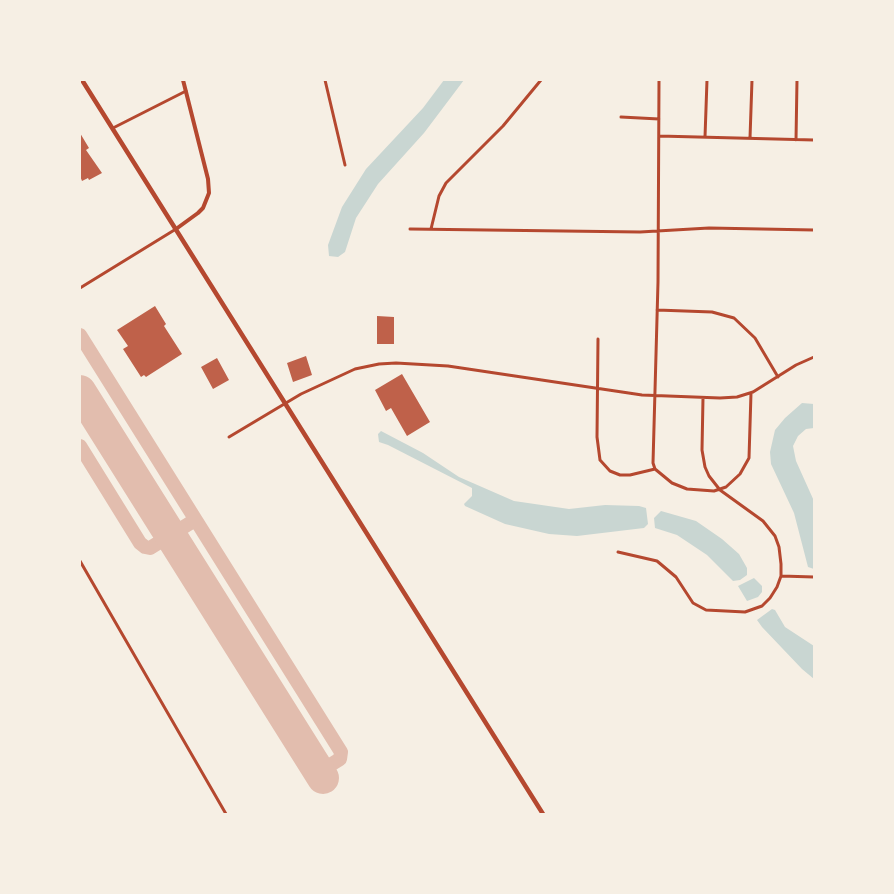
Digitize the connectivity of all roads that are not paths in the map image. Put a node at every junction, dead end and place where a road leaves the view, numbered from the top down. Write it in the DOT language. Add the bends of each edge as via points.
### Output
graph roads {
  1 [pos="82,80"];
  2 [pos="183,80"];
  3 [pos="325,80"];
  4 [pos="541,80"];
  5 [pos="659,80"];
  6 [pos="707,80"];
  7 [pos="752,80"];
  8 [pos="797,80"];
  9 [pos="187,91"];
  10 [pos="621,117"];
  11 [pos="658,119"];
  12 [pos="113,128"];
  13 [pos="658,136"];
  14 [pos="705,137"];
  15 [pos="750,138"];
  16 [pos="796,140"];
  17 [pos="814,140"];
  18 [pos="345,165"];
  19 [pos="176,229"];
  20 [pos="410,229"];
  21 [pos="431,229"];
  22 [pos="814,230"];
  23 [pos="658,231"];
  24 [pos="80,288"];
  25 [pos="657,310"];
  26 [pos="598,339"];
  27 [pos="814,357"];
  28 [pos="778,377"];
  29 [pos="598,389"];
  30 [pos="751,393"];
  31 [pos="655,396"];
  32 [pos="703,398"];
  33 [pos="285,403"];
  34 [pos="229,438"];
  35 [pos="655,469"];
  36 [pos="720,490"];
  37 [pos="618,552"];
  38 [pos="80,561"];
  39 [pos="781,576"];
  40 [pos="814,577"];
  41 [pos="226,814"];
  42 [pos="543,814"];
  1 -- 12 [label="main road"];
  2 -- 9 [label="street"];
  3 -- 18 [label="street"];
  4 -- 21 [label="street" via="503,126 446,183"];
  5 -- 11 [label="street"];
  6 -- 14 [label="street"];
  7 -- 15 [label="street"];
  8 -- 16 [label="street"];
  9 -- 12 [label="street"];
  9 -- 19 [label="street" via="209,193 203,208"];
  10 -- 11 [label="street"];
  11 -- 13 [label="street"];
  12 -- 19 [label="main road"];
  13 -- 14 [label="street"];
  13 -- 23 [label="street"];
  14 -- 15 [label="street"];
  15 -- 16 [label="street"];
  16 -- 17 [label="street"];
  19 -- 24 [label="street"];
  19 -- 33 [label="main road"];
  20 -- 21 [label="street"];
  21 -- 23 [label="street"];
  22 -- 23 [label="street"];
  23 -- 25 [label="street"];
  25 -- 28 [label="street" via="718,313 734,318 755,338"];
  25 -- 31 [label="street"];
  26 -- 29 [label="street"];
  27 -- 28 [label="street"];
  28 -- 30 [label="street"];
  29 -- 31 [label="street"];
  29 -- 33 [label="street" via="448,366 387,363 355,369"];
  29 -- 35 [label="street" via="597,437 603,464 620,475"];
  30 -- 32 [label="street"];
  30 -- 36 [label="street" via="749,458 740,474"];
  31 -- 32 [label="street"];
  31 -- 35 [label="street"];
  32 -- 36 [label="street" via="702,456 709,476"];
  33 -- 34 [label="street"];
  33 -- 42 [label="main road"];
  35 -- 36 [label="street" via="682,487"];
  36 -- 39 [label="street" via="772,531 779,547"];
  37 -- 39 [label="street" via="657,561 676,577 693,603 706,610 745,612 762,606"];
  38 -- 41 [label="street"];
  39 -- 40 [label="street"];
}
